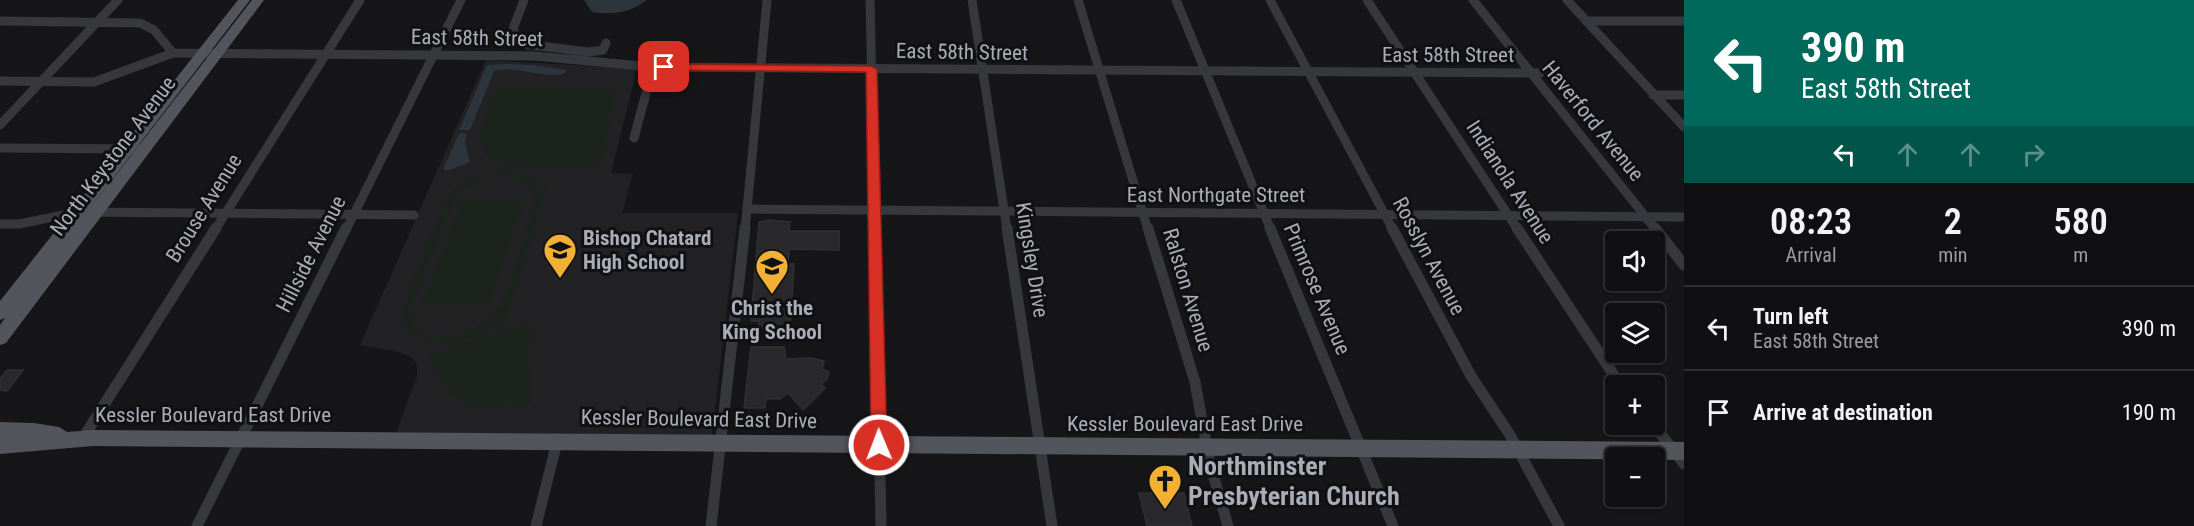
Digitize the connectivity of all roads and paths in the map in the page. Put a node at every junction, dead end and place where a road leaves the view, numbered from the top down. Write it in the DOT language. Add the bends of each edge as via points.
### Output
graph roads {
  1 [pos="118,0"];
  2 [pos="244,0"];
  3 [pos="258,0"];
  4 [pos="360,0"];
  5 [pos="461,0"];
  6 [pos="524,0"];
  7 [pos="767,0"];
  8 [pos="870,0"];
  9 [pos="972,0"];
  10 [pos="1078,0"];
  11 [pos="1176,0"];
  12 [pos="1270,0"];
  13 [pos="1366,0"];
  14 [pos="1473,0"];
  15 [pos="1567,0"];
  16 [pos="0,21"];
  17 [pos="97,21"];
  18 [pos="1586,21"];
  19 [pos="1684,21"];
  20 [pos="606,43"];
  21 [pos="540,47"];
  22 [pos="173,53"];
  23 [pos="210,53"];
  24 [pos="326,54"];
  25 [pos="434,54"];
  26 [pos="535,56"];
  27 [pos="653,67"];
  28 [pos="759,67"];
  29 [pos="871,69"];
  30 [pos="983,69"];
  31 [pos="1101,72"];
  32 [pos="1310,72"];
  33 [pos="1206,73"];
  34 [pos="1414,73"];
  35 [pos="1536,73"];
  36 [pos="0,81"];
  37 [pos="40,82"];
  38 [pos="1653,95"];
  39 [pos="1684,95"];
  40 [pos="0,125"];
  41 [pos="1684,127"];
  42 [pos="634,138"];
  43 [pos="0,148"];
  44 [pos="127,149"];
  45 [pos="145,149"];
  46 [pos="747,209"];
  47 [pos="874,211"];
  48 [pos="1005,211"];
  49 [pos="78,212"];
  50 [pos="97,212"];
  51 [pos="225,212"];
  52 [pos="1144,212"];
  53 [pos="1265,213"];
  54 [pos="354,214"];
  55 [pos="414,215"];
  56 [pos="1384,215"];
  57 [pos="1509,216"];
  58 [pos="1646,217"];
  59 [pos="1684,217"];
  60 [pos="0,224"];
  61 [pos="1684,265"];
  62 [pos="0,313"];
  63 [pos="0,338"];
  64 [pos="1614,375"];
  65 [pos="0,430"];
  66 [pos="1663,435"];
  67 [pos="78,438"];
  68 [pos="240,439"];
  69 [pos="557,442"];
  70 [pos="720,444"];
  71 [pos="879,445"];
  72 [pos="0,446"];
  73 [pos="1040,447"];
  74 [pos="1206,448"];
  75 [pos="1362,449"];
  76 [pos="1517,450"];
  77 [pos="1681,455"];
  78 [pos="197,526"];
  79 [pos="536,526"];
  80 [pos="711,526"];
  81 [pos="881,526"];
  82 [pos="1052,526"];
  83 [pos="1227,526"];
  84 [pos="1393,526"];
  85 [pos="1559,526"];
  1 -- 17 [label="street"];
  2 -- 23 [label="main road, North Keystone Avenue"];
  3 -- 23 [label="main road, North Keystone Avenue"];
  4 -- 24 [label="street, Brouse Avenue"];
  5 -- 25 [label="street, Hillside Avenue"];
  6 -- 21 [label="street" via="514,33 524,44"];
  7 -- 28 [label="street"];
  8 -- 29 [label="street"];
  9 -- 30 [label="street, Kingsley Drive"];
  10 -- 31 [label="street, Ralston Avenue"];
  11 -- 33 [label="street, Primrose Avenue"];
  12 -- 32 [label="street, Rosslyn Avenue"];
  13 -- 34 [label="street, Indianola Avenue"];
  14 -- 35 [label="street, Haverford Avenue"];
  15 -- 18 [label="street"];
  16 -- 17 [label="street"];
  17 -- 22 [label="street" via="147,25"];
  17 -- 37 [label="street"];
  18 -- 19 [label="street"];
  18 -- 38 [label="street"];
  20 -- 21 [label="street" via="603,50 592,52"];
  21 -- 26 [label="street"];
  22 -- 23 [label="street, East 58th Street"];
  22 -- 37 [label="street" via="94,82"];
  23 -- 24 [label="street, East 58th Street"];
  23 -- 44 [label="main road, North Keystone Avenue"];
  23 -- 45 [label="main road, North Keystone Avenue"];
  24 -- 25 [label="street, East 58th Street"];
  24 -- 51 [label="street, Brouse Avenue"];
  25 -- 26 [label="street, East 58th Street"];
  25 -- 54 [label="street, Hillside Avenue"];
  26 -- 27 [label="street, East 58th Street"];
  27 -- 28 [label="street, East 58th Street"];
  27 -- 42 [label="street"];
  28 -- 29 [label="street, East 58th Street"];
  28 -- 46 [label="street"];
  29 -- 30 [label="street, East 58th Street"];
  29 -- 47 [label="street"];
  30 -- 31 [label="street, East 58th Street"];
  30 -- 48 [label="street, Kingsley Drive"];
  31 -- 33 [label="street, East 58th Street"];
  31 -- 52 [label="street, Ralston Avenue"];
  32 -- 33 [label="street, East 58th Street"];
  32 -- 34 [label="street, East 58th Street"];
  32 -- 56 [label="street, Rosslyn Avenue"];
  33 -- 53 [label="street, Primrose Avenue"];
  34 -- 35 [label="street, East 58th Street"];
  34 -- 57 [label="street, Indianola Avenue"];
  35 -- 58 [label="street, Haverford Avenue"];
  36 -- 37 [label="street"];
  37 -- 40 [label="street"];
  38 -- 39 [label="street"];
  38 -- 41 [label="street"];
  43 -- 44 [label="street"];
  44 -- 45 [label="street"];
  44 -- 49 [label="main road, North Keystone Avenue"];
  45 -- 50 [label="main road, North Keystone Avenue"];
  46 -- 47 [label="street, East Northgate Street"];
  46 -- 70 [label="street"];
  47 -- 48 [label="street, East Northgate Street"];
  47 -- 71 [label="street"];
  48 -- 52 [label="street, East Northgate Street"];
  48 -- 73 [label="street, Kingsley Drive"];
  49 -- 50 [label="street"];
  49 -- 60 [label="street"];
  49 -- 62 [label="main road, North Keystone Avenue"];
  50 -- 51 [label="street"];
  50 -- 63 [label="main road, North Keystone Avenue"];
  51 -- 54 [label="street"];
  51 -- 67 [label="street, Brouse Avenue"];
  52 -- 53 [label="street, East Northgate Street"];
  52 -- 74 [label="street, Ralston Avenue" via="1195,382"];
  53 -- 56 [label="street, East Northgate Street"];
  53 -- 75 [label="street, Primrose Avenue"];
  54 -- 55 [label="street"];
  54 -- 68 [label="street, Hillside Avenue"];
  56 -- 57 [label="street, East Northgate Street"];
  56 -- 76 [label="street, Rosslyn Avenue" via="1471,376"];
  57 -- 58 [label="street, East Northgate Street"];
  57 -- 64 [label="street, Indianola Avenue"];
  58 -- 59 [label="street, East Northgate Street"];
  58 -- 61 [label="street, Haverford Avenue"];
  65 -- 67 [label="main road, Kessler Boulevard East Drive"];
  66 -- 77 [label="street"];
  67 -- 68 [label="main road, Kessler Boulevard East Drive"];
  67 -- 72 [label="main road, Kessler Boulevard East Drive"];
  68 -- 69 [label="main road, Kessler Boulevard East Drive"];
  68 -- 78 [label="street, Hillside Avenue"];
  69 -- 70 [label="main road, Kessler Boulevard East Drive"];
  69 -- 79 [label="street"];
  70 -- 71 [label="main road, Kessler Boulevard East Drive"];
  70 -- 80 [label="street"];
  71 -- 73 [label="main road, Kessler Boulevard East Drive"];
  71 -- 81 [label="street"];
  73 -- 74 [label="main road, Kessler Boulevard East Drive"];
  73 -- 82 [label="street, Kingsley Drive"];
  74 -- 75 [label="main road, Kessler Boulevard East Drive"];
  74 -- 83 [label="street, Ralston Avenue"];
  75 -- 76 [label="main road, Kessler Boulevard East Drive"];
  75 -- 84 [label="street, Primrose Avenue"];
  76 -- 77 [label="main road, Kessler Boulevard East Drive"];
  76 -- 85 [label="street, Rosslyn Avenue"];
}
